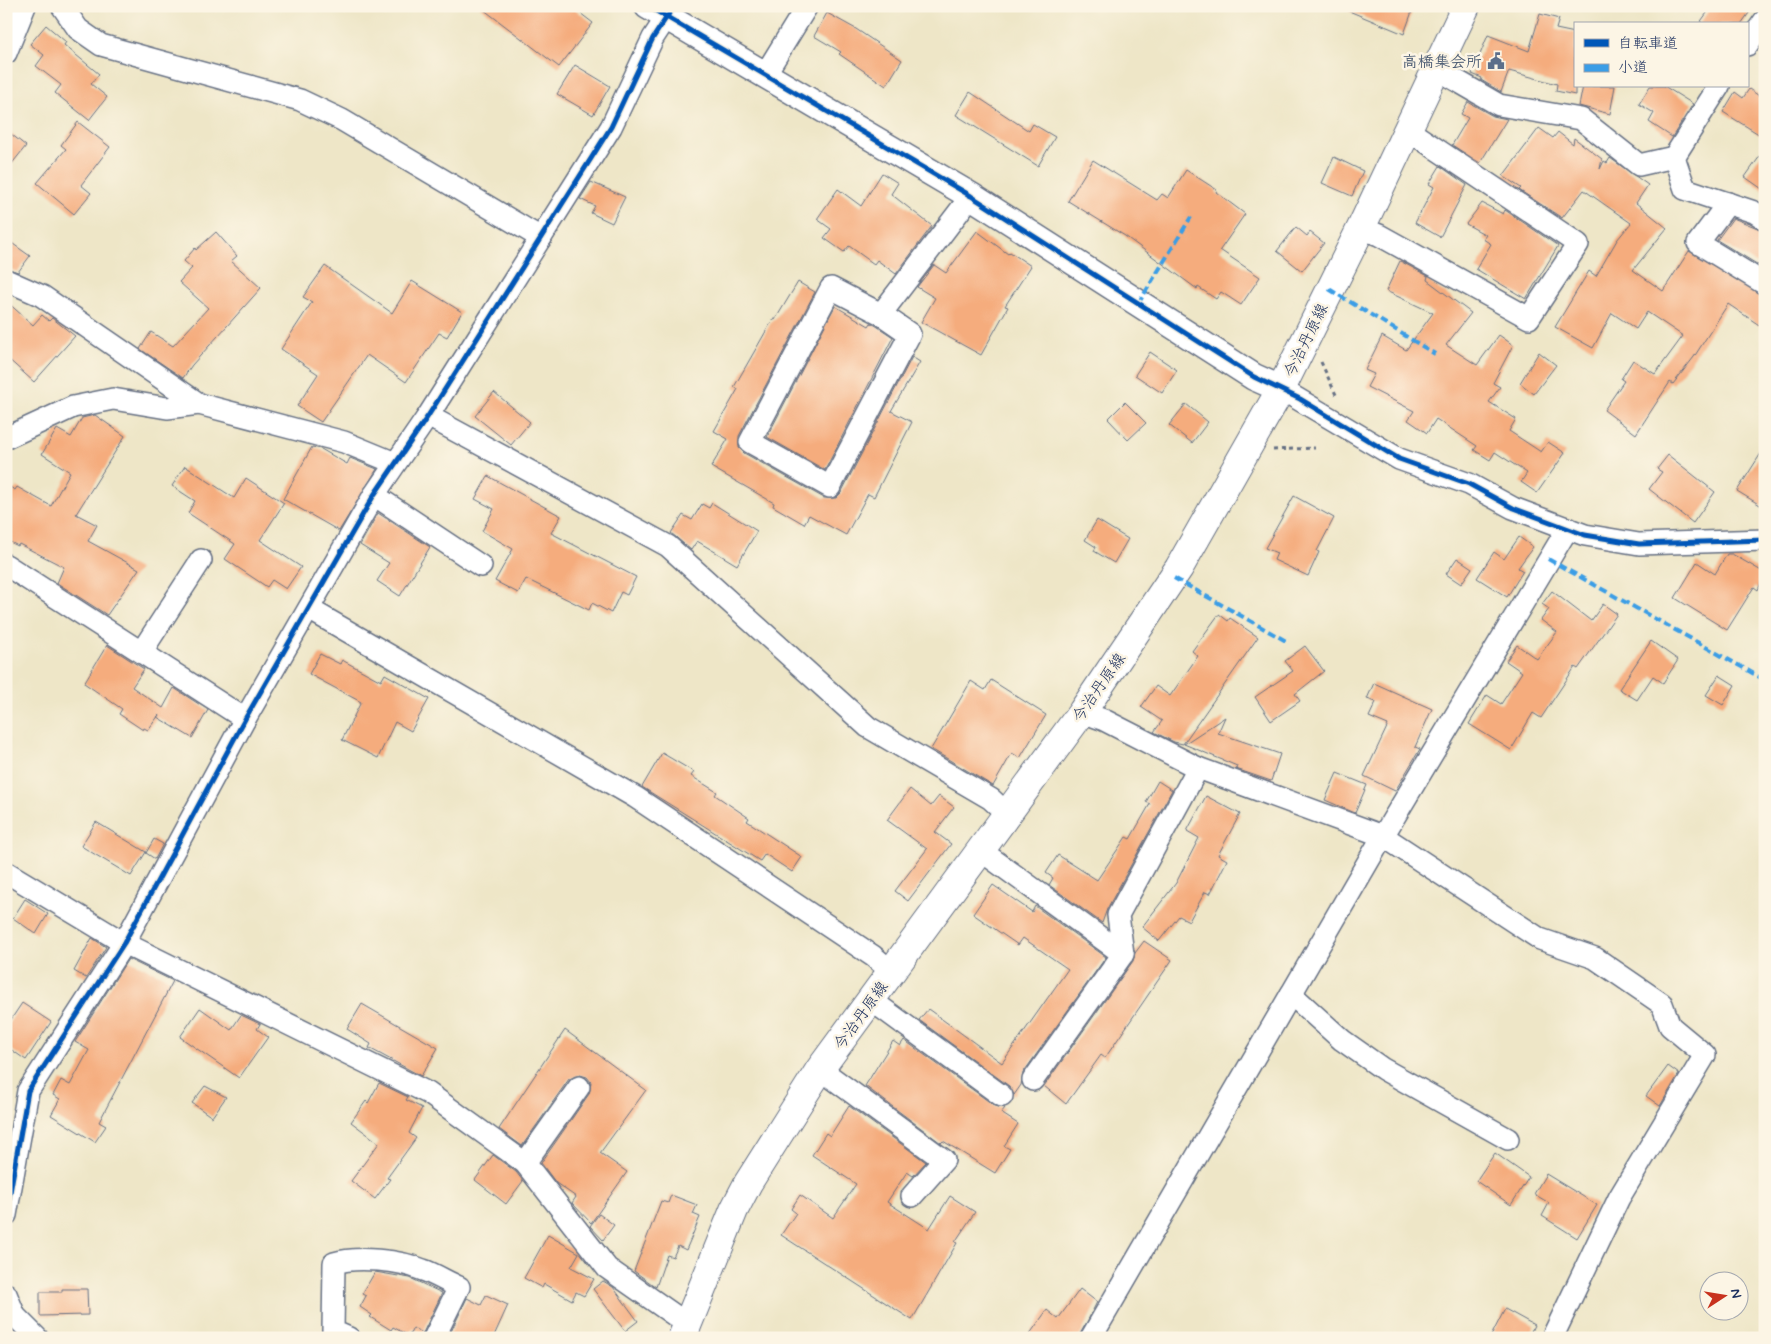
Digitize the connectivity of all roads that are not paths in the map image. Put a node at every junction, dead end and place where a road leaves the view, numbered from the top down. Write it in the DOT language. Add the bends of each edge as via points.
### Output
graph roads {
  1 [pos="25,6"];
  2 [pos="62,6"];
  3 [pos="807,6"];
  4 [pos="1466,6"];
  5 [pos="664,10"];
  6 [pos="1765,20"];
  7 [pos="1748,44"];
  8 [pos="6,53"];
  9 [pos="1435,68"];
  10 [pos="764,76"];
  11 [pos="1718,88"];
  12 [pos="1408,130"];
  13 [pos="1674,158"];
  14 [pos="971,196"];
  15 [pos="1728,203"];
  16 [pos="1765,220"];
  17 [pos="1361,228"];
  18 [pos="541,238"];
  19 [pos="6,280"];
  20 [pos="1765,284"];
  21 [pos="881,314"];
  22 [pos="1281,389"];
  23 [pos="198,404"];
  24 [pos="428,416"];
  25 [pos="6,438"];
  26 [pos="395,463"];
  27 [pos="374,495"];
  28 [pos="1568,528"];
  29 [pos="1765,540"];
  30 [pos="201,560"];
  31 [pos="6,564"];
  32 [pos="481,566"];
  33 [pos="308,609"];
  34 [pos="142,651"];
  35 [pos="1082,712"];
  36 [pos="245,719"];
  37 [pos="1198,768"];
  38 [pos="1008,814"];
  39 [pos="1383,836"];
  40 [pos="980,850"];
  41 [pos="6,872"];
  42 [pos="124,943"];
  43 [pos="1123,954"];
  44 [pos="891,971"];
  45 [pos="1291,994"];
  46 [pos="871,1000"];
  47 [pos="820,1069"];
  48 [pos="1033,1080"];
  49 [pos="579,1087"];
  50 [pos="1002,1096"];
  51 [pos="1508,1139"];
  52 [pos="525,1163"];
  53 [pos="912,1196"];
  54 [pos="6,1215"];
  55 [pos="6,1294"];
  56 [pos="684,1331"];
  57 [pos="37,1338"];
  58 [pos="349,1338"];
  59 [pos="434,1338"];
  60 [pos="1091,1338"];
  61 [pos="1552,1338"];
  1 -- 8 [label="street"];
  2 -- 18 [label="street" via="78,29 102,45 300,100 342,120"];
  3 -- 10 [label="street"];
  4 -- 9 [label="main road, 今治丹原線"];
  5 -- 10 [label="street"];
  5 -- 18 [label="street" via="611,127"];
  6 -- 7 [label="street"];
  9 -- 12 [label="main road, 今治丹原線"];
  9 -- 13 [label="street" via="1500,105 1581,119 1639,165"];
  10 -- 14 [label="street"];
  11 -- 13 [label="street"];
  12 -- 17 [label="main road, 今治丹原線"];
  12 -- 17 [label="street" via="1578,244 1529,318"];
  13 -- 15 [label="street" via="1685,189"];
  14 -- 21 [label="street"];
  14 -- 22 [label="street" via="1211,350"];
  15 -- 16 [label="street" via="1754,212"];
  15 -- 20 [label="street" via="1698,242"];
  17 -- 22 [label="main road, 今治丹原線"];
  18 -- 24 [label="street"];
  19 -- 23 [label="street" via="42,296"];
  21 -- 21 [label="street" via="910,334 830,488 750,442 831,288"];
  22 -- 28 [label="street" via="1399,459 1468,484 1513,508"];
  22 -- 35 [label="main road, 今治丹原線" via="1174,578"];
  23 -- 25 [label="street" via="167,408 113,399 74,407"];
  23 -- 26 [label="street" via="344,442"];
  24 -- 26 [label="street"];
  24 -- 38 [label="street" via="668,546 868,727 991,799"];
  26 -- 27 [label="street"];
  27 -- 32 [label="street"];
  27 -- 33 [label="street"];
  28 -- 29 [label="street" via="1585,535 1639,544"];
  28 -- 39 [label="street"];
  30 -- 34 [label="street"];
  31 -- 34 [label="street"];
  33 -- 36 [label="street"];
  33 -- 44 [label="street" via="635,798"];
  34 -- 36 [label="street"];
  35 -- 37 [label="street"];
  35 -- 38 [label="main road, 今治丹原線"];
  36 -- 42 [label="street"];
  37 -- 39 [label="street"];
  37 -- 43 [label="street" via="1118,914"];
  38 -- 40 [label="main road, 今治丹原線"];
  39 -- 45 [label="street"];
  39 -- 61 [label="street" via="1540,939 1595,958 1662,1004 1670,1026 1705,1055 1619,1198"];
  40 -- 43 [label="street"];
  40 -- 44 [label="main road, 今治丹原線"];
  41 -- 42 [label="street"];
  42 -- 52 [label="street" via="428,1093"];
  42 -- 54 [label="street" via="28,1090"];
  43 -- 48 [label="street"];
  44 -- 46 [label="main road, 今治丹原線"];
  45 -- 51 [label="street" via="1342,1040 1383,1069"];
  45 -- 60 [label="street"];
  46 -- 47 [label="main road, 今治丹原線"];
  46 -- 50 [label="street"];
  47 -- 53 [label="street" via="944,1160"];
  47 -- 56 [label="main road, 今治丹原線" via="748,1183"];
  49 -- 52 [label="street"];
  52 -- 56 [label="street" via="607,1268"];
  55 -- 57 [label="street" via="15,1316"];
  58 -- 59 [label="street" via="333,1331 334,1263 350,1258 422,1269 459,1288"];
}
